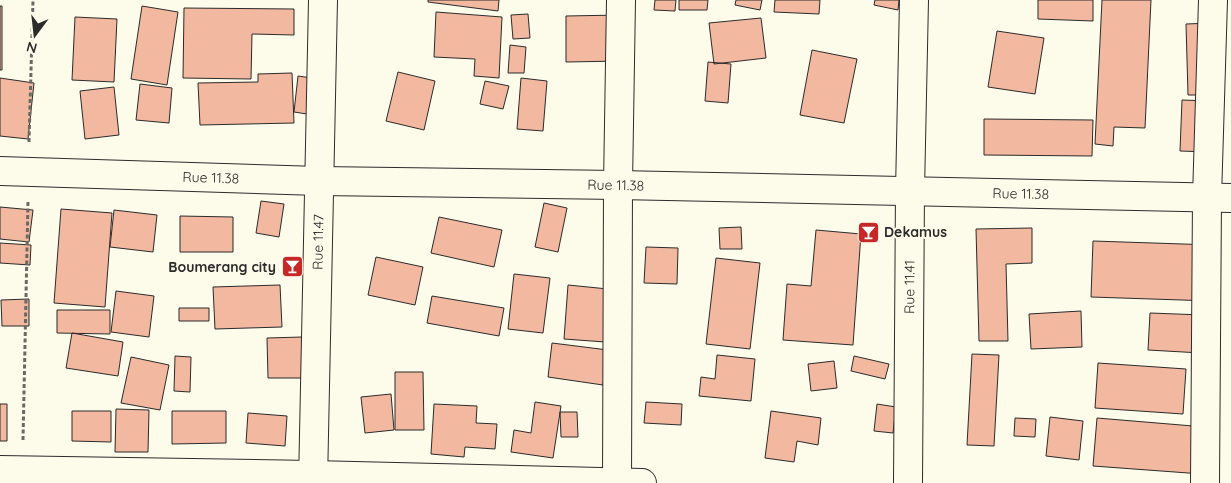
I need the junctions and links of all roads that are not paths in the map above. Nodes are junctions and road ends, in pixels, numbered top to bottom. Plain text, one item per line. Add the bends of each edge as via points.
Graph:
1 (323, 0) edge
2 (621, 0) edge
3 (914, 0) edge
4 (1214, 0) edge
5 (0, 172) edge
6 (320, 181) junction
7 (618, 185) junction
8 (910, 191) junction
9 (1219, 198) edge
10 (11, 471) edge
11 (313, 479) edge
12 (616, 483) edge
13 (642, 483) edge
14 (908, 483) edge
15 (1205, 483) edge

1 - 6 street, Rue 11.47
2 - 7 street
3 - 8 street, Rue 11.41
4 - 9 street
5 - 6 street, Rue 11.38
6 - 7 street, Rue 11.38
6 - 11 street, Rue 11.47
7 - 8 street, Rue 11.38
7 - 12 street
8 - 9 street, Rue 11.38
8 - 14 street, Rue 11.41
9 - 15 street
10 - 11 street
11 - 12 street
12 - 13 street

